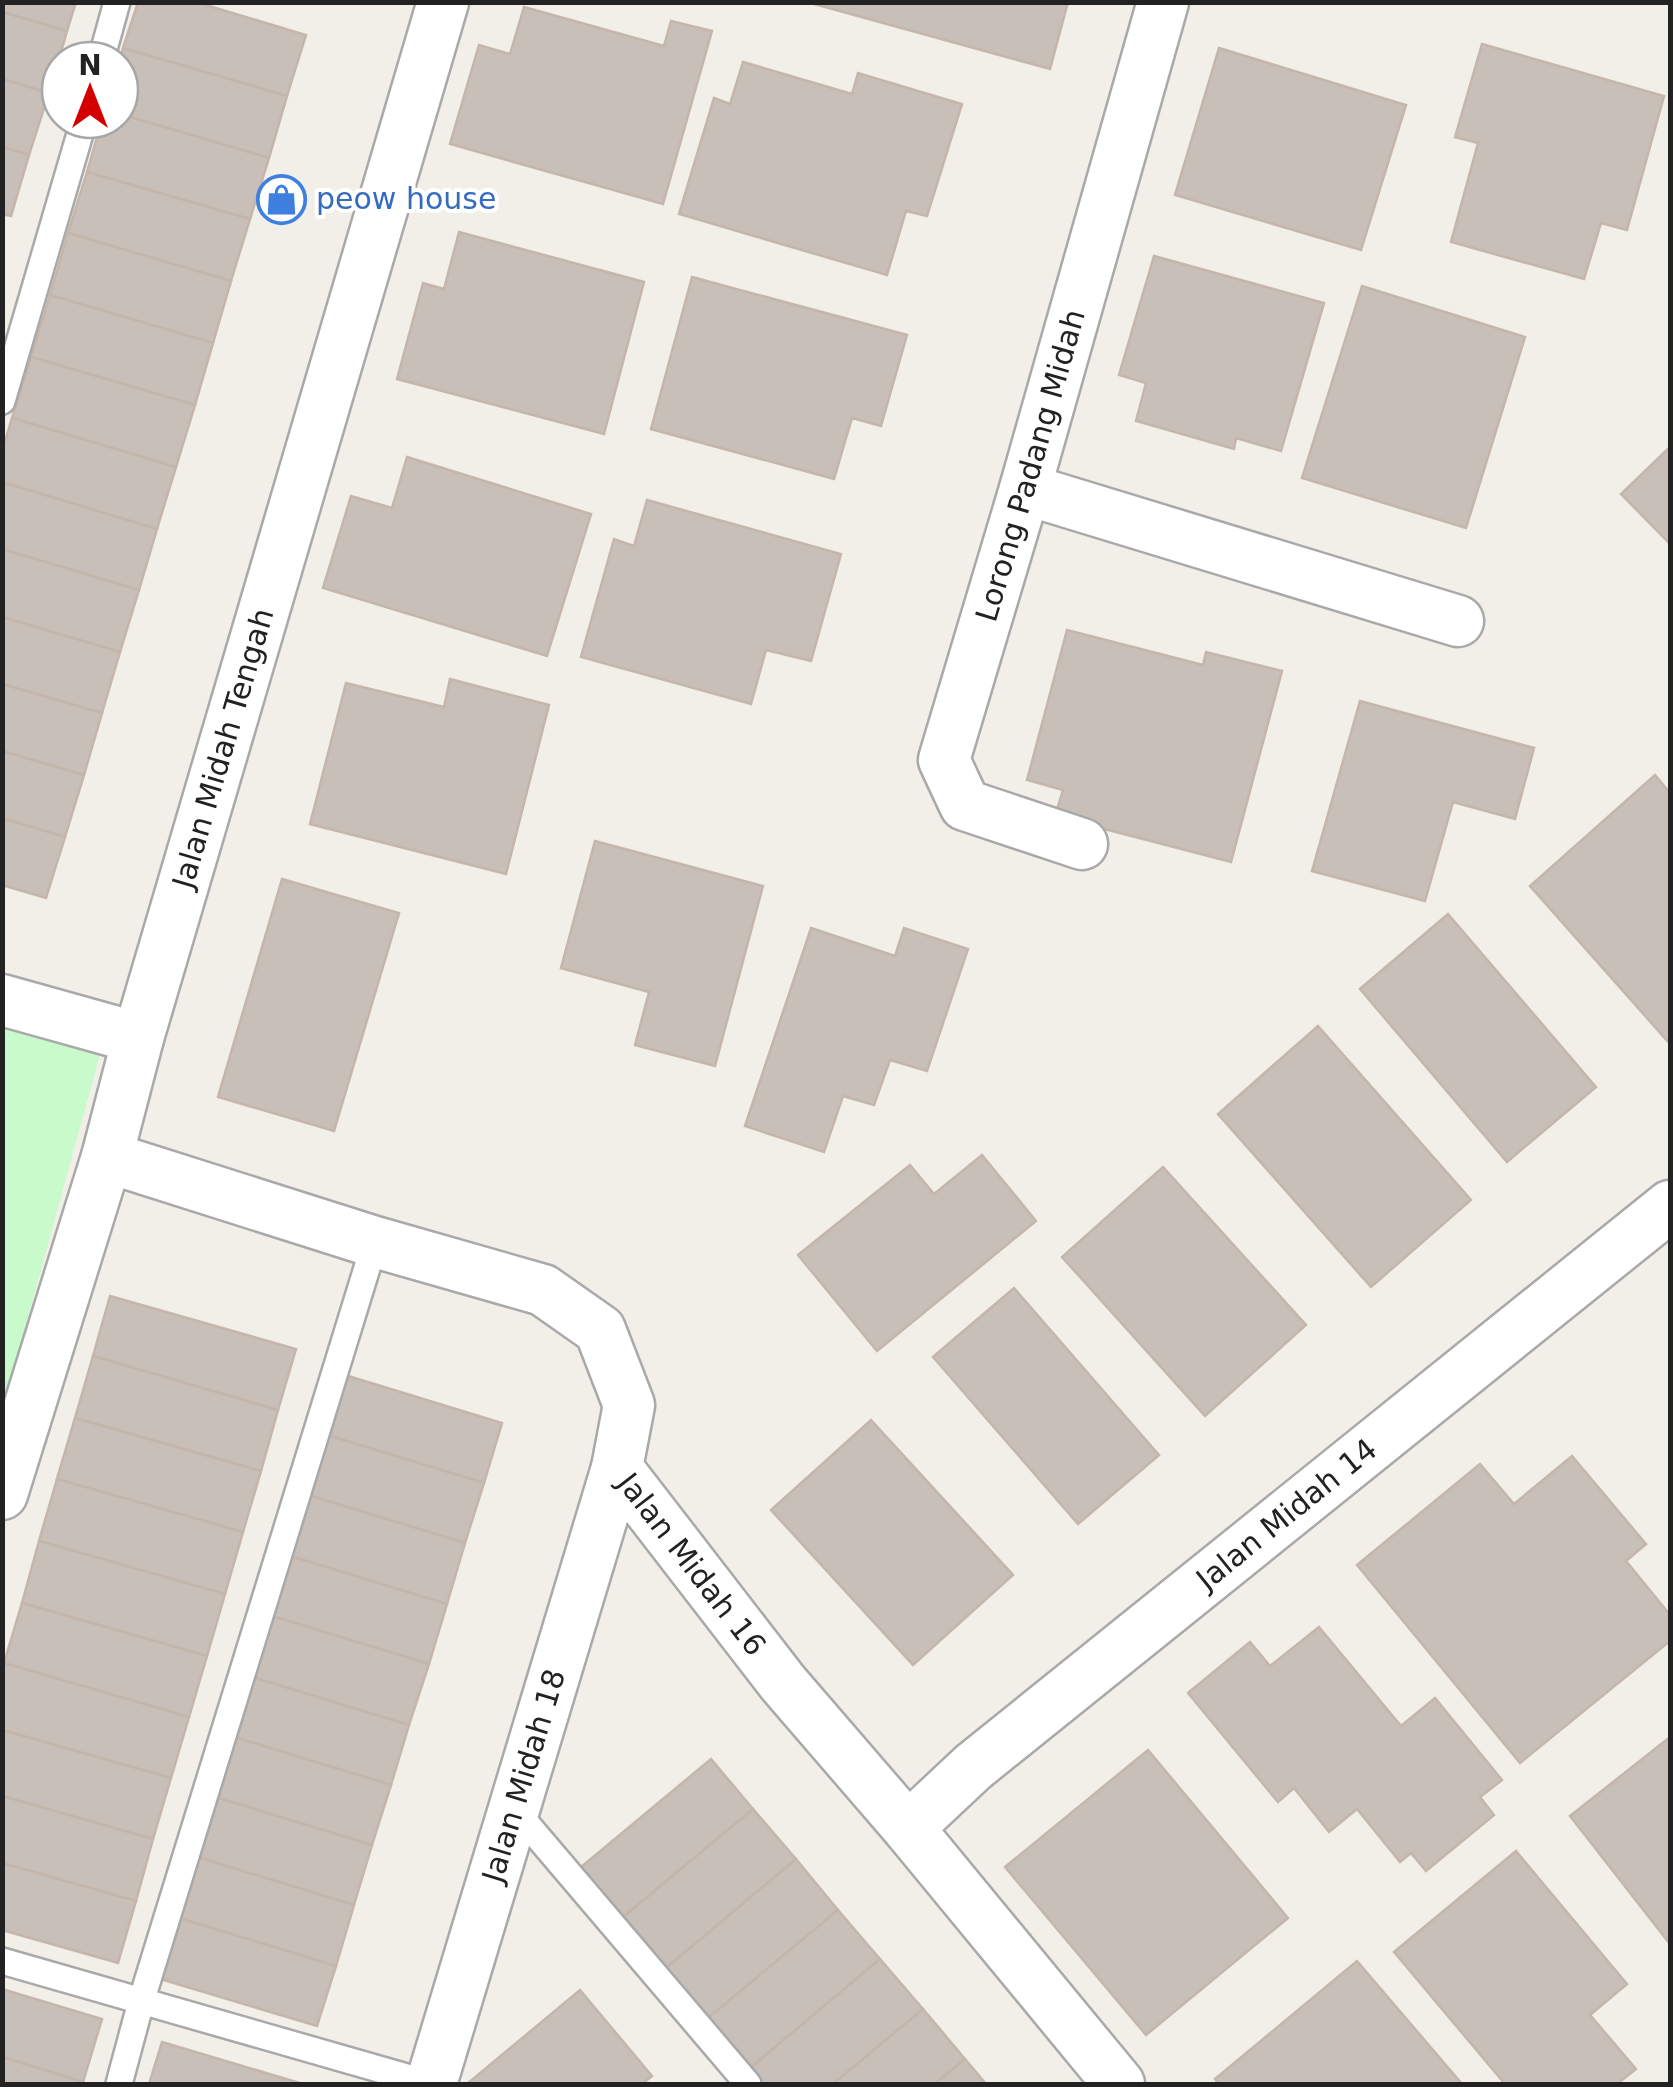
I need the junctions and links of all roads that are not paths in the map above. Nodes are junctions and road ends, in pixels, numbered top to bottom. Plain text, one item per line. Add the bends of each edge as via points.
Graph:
1 (118, 2) edge
2 (443, 2) edge
3 (1162, 2) edge
4 (107, 40) edge
5 (78, 140) edge
6 (2, 401) edge
7 (1024, 489) junction
8 (1458, 621) dead end
9 (1082, 844) dead end
10 (2, 1000) edge
11 (138, 1038) junction
12 (107, 1158) junction
13 (1670, 1206) edge
14 (375, 1242) junction
15 (616, 1468) junction
16 (2, 1494) edge
17 (515, 1810) junction
18 (908, 1828) junction
19 (2, 1961) edge
20 (142, 2002) junction
21 (119, 2084) edge
22 (431, 2084) edge
23 (748, 2084) edge
24 (1119, 2084) edge

1 - 4 lane
2 - 11 street, Jalan Midah Tengah
3 - 7 street, Lorong Padang Midah
5 - 6 lane
7 - 8 street
7 - 9 street, Lorong Padang Midah via 944,760 965,805
10 - 11 street
11 - 12 street, Jalan Midah Tengah
12 - 14 street, Jalan Midah 16
12 - 16 street, Jalan Midah Tengah
13 - 18 street, Jalan Midah 14 via 973,1767
14 - 15 street, Jalan Midah 16 via 543,1290 600,1330 630,1405
14 - 20 lane
15 - 17 street, Jalan Midah 18
15 - 18 street, Jalan Midah 16 via 783,1683
17 - 22 street, Jalan Midah 18
17 - 23 lane
18 - 24 street, Jalan Midah 16
19 - 20 lane
20 - 21 lane
20 - 22 lane

